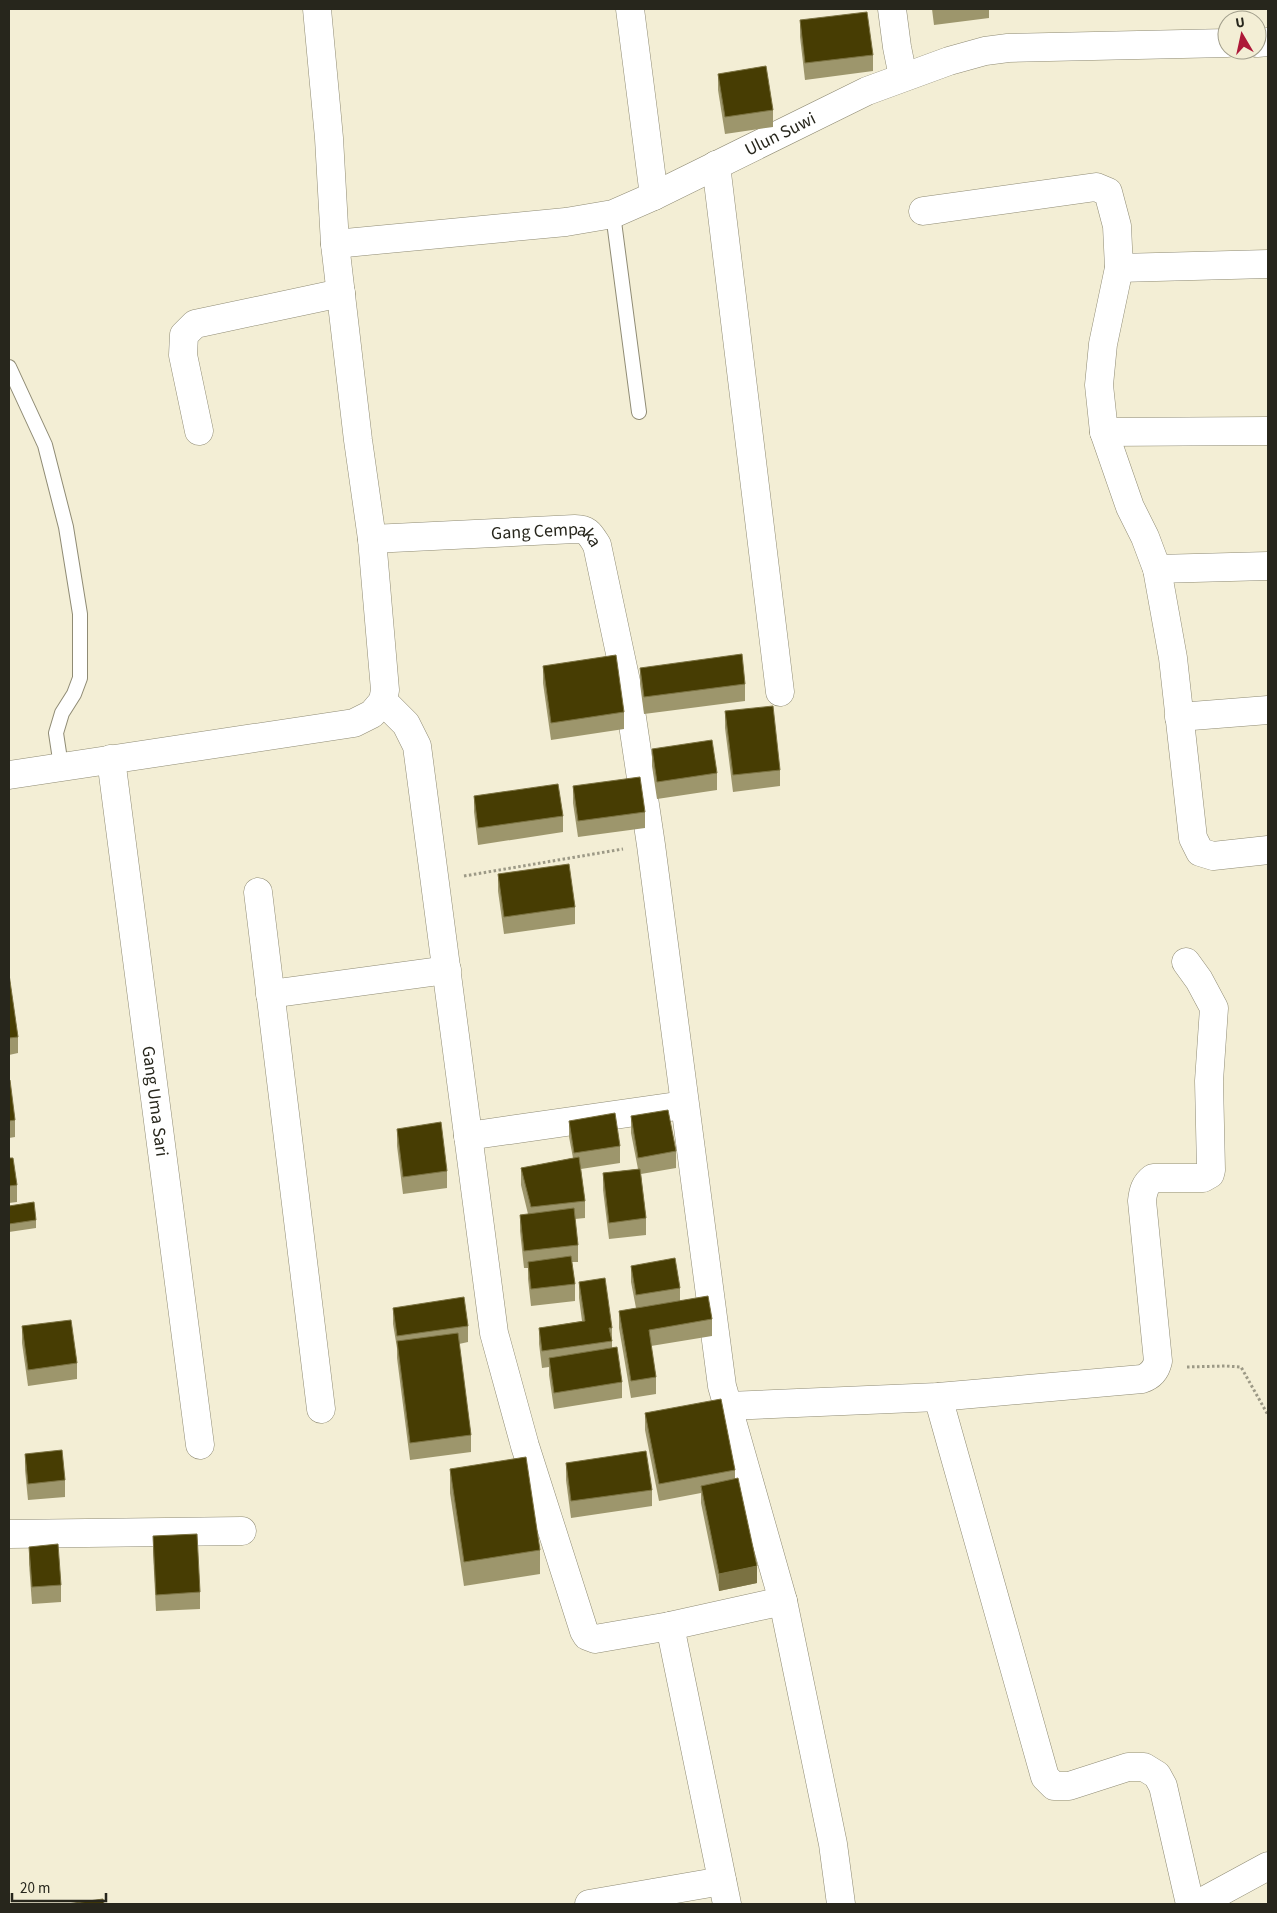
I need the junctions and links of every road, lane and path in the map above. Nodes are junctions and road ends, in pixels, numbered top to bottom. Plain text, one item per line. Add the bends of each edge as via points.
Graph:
1 (317, 9) edge
2 (630, 9) edge
3 (892, 9) edge
4 (1217, 43) edge
5 (903, 77) junction
6 (716, 165) junction
7 (654, 196) junction
8 (922, 211) dead end
9 (613, 214) junction
10 (335, 244) junction
11 (1268, 264) edge
12 (1119, 268) junction
13 (341, 294) junction
14 (9, 367) edge
15 (639, 412) dead end
16 (200, 431) dead end
17 (1268, 431) edge
18 (1104, 432) junction
19 (372, 539) junction
20 (1268, 566) edge
21 (1157, 569) junction
22 (780, 692) dead end
23 (383, 701) junction
24 (1268, 710) edge
25 (1179, 717) junction
26 (111, 758) junction
27 (61, 766) junction
28 (9, 775) edge
29 (651, 845) junction
30 (1268, 850) edge
31 (435, 880) junction
32 (258, 892) dead end
33 (1186, 962) dead end
34 (447, 970) junction
35 (270, 994) junction
36 (684, 1106) junction
37 (468, 1136) junction
38 (1156, 1368) junction
39 (938, 1397) junction
40 (728, 1406) junction
41 (321, 1409) dead end
42 (1268, 1415) edge
43 (200, 1445) dead end
44 (242, 1531) dead end
45 (9, 1534) edge
46 (783, 1601) junction
47 (670, 1626) junction
48 (1268, 1866) edge
49 (724, 1893) edge
50 (590, 1904) edge
51 (841, 1904) edge
52 (1190, 1904) edge
53 (1198, 1904) edge

1 - 10 street
2 - 7 street
3 - 5 street
4 - 5 street, Ulun Suwi via 1008,48 949,61
5 - 6 street, Ulun Suwi via 867,91
6 - 7 street, Ulun Suwi
6 - 22 street
7 - 9 street, Ulun Suwi
8 - 12 street via 1096,187 1108,192 1112,203 1117,226
9 - 10 street, Ulun Suwi via 566,222
9 - 15 lane
10 - 13 street
11 - 12 street
12 - 18 street via 1103,344 1099,385
13 - 16 street via 195,324 184,335 183,355
13 - 19 street
14 - 27 lane via 44,445 66,527 80,614 80,678 56,733
17 - 18 street
18 - 21 street via 1130,507 1146,537
19 - 23 street via 385,690
19 - 29 street, Gang Cempaka via 585,529 590,533 596,545 628,692
20 - 21 street
21 - 25 street via 1173,658
23 - 26 street via 372,714 354,723
23 - 31 street via 406,724 417,746
24 - 25 street
25 - 30 street via 1193,838 1200,852 1213,856
26 - 27 street
26 - 43 street, Gang Uma Sari
27 - 28 street
29 - 31 path
29 - 36 street
31 - 34 street
32 - 35 street
33 - 38 street via 1214,1008 1209,1081 1211,1170 1203,1178 1153,1178 1143,1192 1158,1361
34 - 35 street
34 - 37 street
35 - 41 street
36 - 37 street
36 - 40 street via 720,1374
37 - 47 street via 494,1333 584,1631 595,1639
38 - 39 street via 1142,1379
38 - 42 path via 1241,1367
39 - 40 street
39 - 52 street via 1045,1777 1054,1786 1069,1786 1128,1767 1144,1767 1156,1775 1163,1786
40 - 46 street
44 - 45 street
46 - 47 street
46 - 51 street via 833,1844
47 - 49 street
48 - 53 street
49 - 50 street

